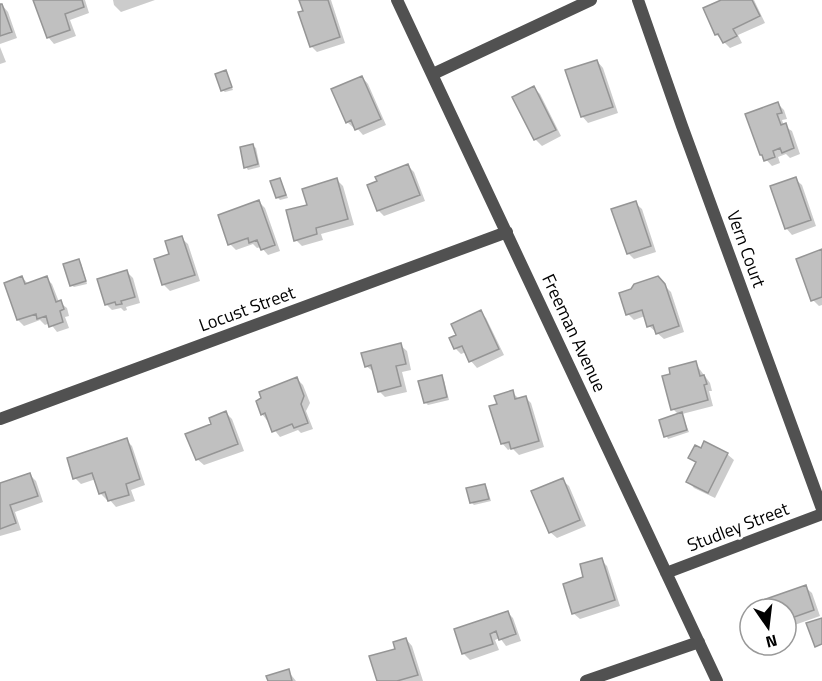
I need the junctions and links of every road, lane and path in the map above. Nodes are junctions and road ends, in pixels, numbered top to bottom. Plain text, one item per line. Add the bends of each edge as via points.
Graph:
1 (397, 0) edge
2 (591, 0) edge
3 (638, 0) edge
4 (433, 74) junction
5 (507, 232) junction
6 (0, 419) edge
7 (822, 509) edge
8 (822, 514) edge
9 (666, 573) junction
10 (699, 642) junction
11 (586, 681) edge
12 (717, 681) edge

1 - 4 street, Freeman Avenue
2 - 4 street
3 - 7 street, Vern Court
4 - 5 street, Freeman Avenue
5 - 6 street, Locust Street
5 - 9 street, Freeman Avenue
8 - 9 street, Studley Street
9 - 10 street, Freeman Avenue
10 - 11 street
10 - 12 street, Freeman Avenue

